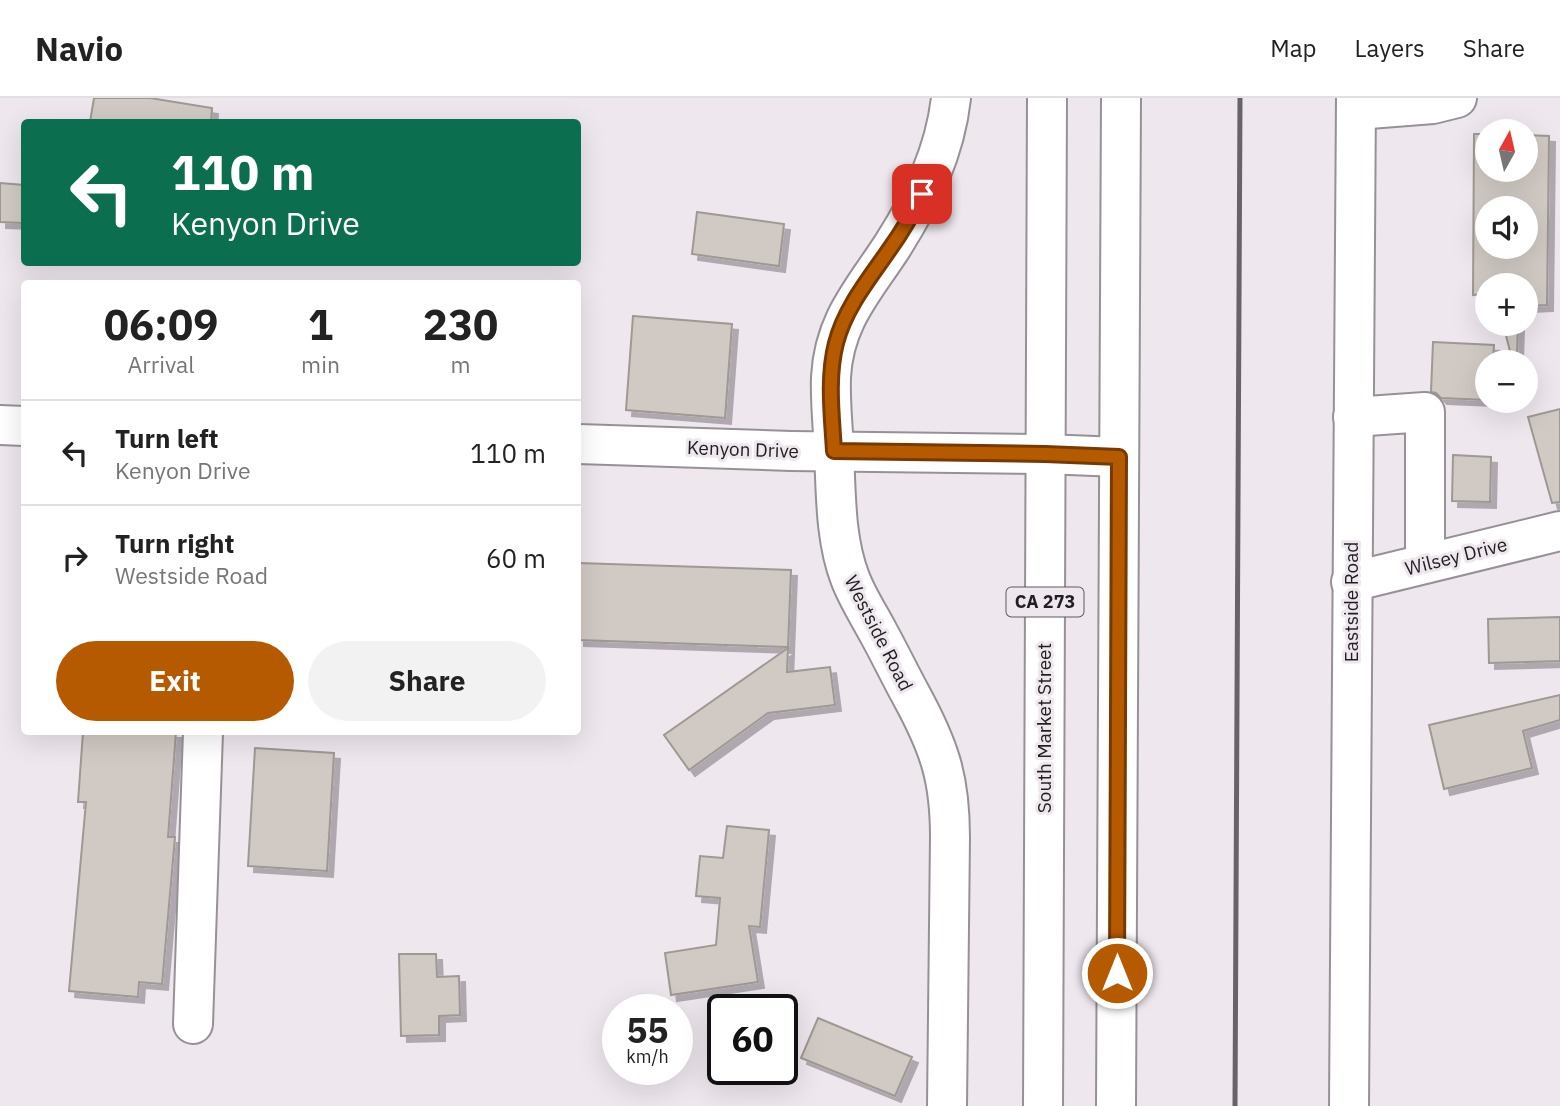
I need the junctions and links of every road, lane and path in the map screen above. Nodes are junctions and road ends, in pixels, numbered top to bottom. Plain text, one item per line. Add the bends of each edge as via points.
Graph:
1 (951, 98) edge
2 (1047, 98) edge
3 (1121, 98) edge
4 (1457, 98) edge
5 (1356, 104) edge
6 (1353, 416) junction
7 (0, 425) edge
8 (21, 426) edge
9 (581, 444) edge
10 (834, 451) junction
11 (1045, 454) junction
12 (1119, 457) junction
13 (1560, 531) edge
14 (1425, 564) junction
15 (1352, 582) junction
16 (203, 735) edge
17 (192, 1024) dead end
18 (947, 1106) edge
19 (1043, 1106) edge
20 (1116, 1106) edge
21 (1349, 1106) edge

1 - 10 street, Westside Road via 946,133 914,211 857,296 836,341 831,380
2 - 11 street, South Market Street / CA 273
3 - 12 street
4 - 5 street via 1433,104
5 - 6 street, Eastside Road
6 - 14 street via 1425,412
6 - 15 street, Eastside Road
7 - 8 street
9 - 10 street, Kenyon Drive
10 - 11 street, Kenyon Drive
10 - 18 street, Westside Road via 839,534 849,577 931,733 946,783 950,837
11 - 12 street, Kenyon Drive
11 - 19 street, South Market Street / CA 273
12 - 20 street
13 - 14 street, Wilsey Drive
14 - 15 street, Wilsey Drive
15 - 21 street, Eastside Road
16 - 17 street

